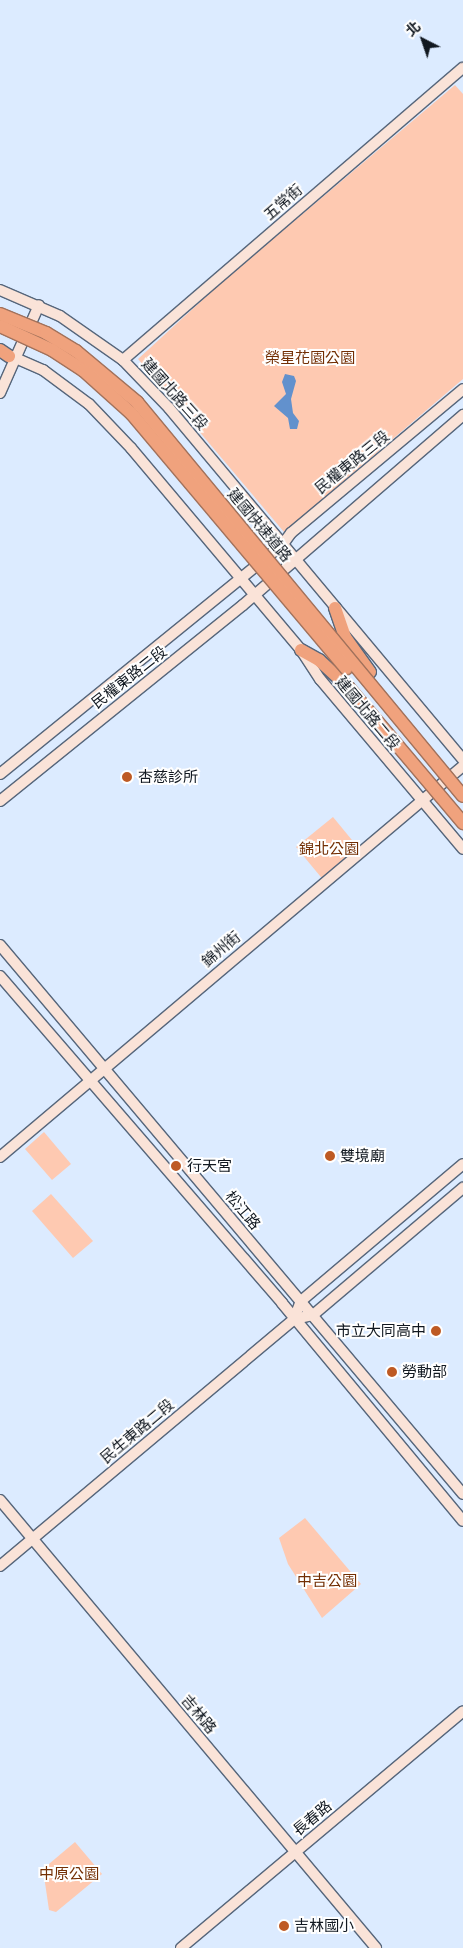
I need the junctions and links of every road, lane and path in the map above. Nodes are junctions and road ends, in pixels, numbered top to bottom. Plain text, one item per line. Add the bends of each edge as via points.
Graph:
1 (463, 68) edge
2 (0, 290) edge
3 (39, 305) junction
4 (0, 314) edge
5 (0, 326) edge
6 (6, 354) edge
7 (124, 360) junction
8 (463, 388) edge
9 (0, 393) edge
10 (463, 415) edge
11 (283, 544) junction
12 (294, 559) junction
13 (263, 560) joint
14 (241, 578) junction
15 (254, 594) junction
16 (335, 608) junction
17 (301, 650) junction
18 (463, 759) edge
19 (463, 766) edge
20 (0, 774) edge
21 (463, 785) edge
22 (463, 796) edge
23 (422, 800) junction
24 (0, 801) edge
25 (463, 807) edge
26 (463, 823) edge
27 (463, 849) edge
28 (0, 944) edge
29 (0, 976) edge
30 (103, 1067) junction
31 (90, 1080) junction
32 (0, 1157) edge
33 (463, 1164) edge
34 (463, 1188) edge
35 (301, 1301) junction
36 (312, 1315) junction
37 (294, 1319) junction
38 (463, 1494) edge
39 (0, 1500) edge
40 (463, 1521) edge
41 (33, 1538) junction
42 (0, 1566) edge
43 (463, 1711) edge
44 (295, 1852) junction
45 (181, 1948) edge
46 (376, 1948) edge

1 - 7 street, 五常街
2 - 3 street, 建國北路三段
3 - 6 street
3 - 7 street, 建國北路三段
4 - 22 highway, 建國快速道路, bridge via 46,333 76,351 137,402
5 - 25 highway, 建國快速道路, bridge via 76,365 131,413
6 - 9 street
6 - 14 street via 43,370 89,404 131,448
7 - 11 street, 建國北路三段 via 169,408
8 - 11 street, 民權東路三段 via 299,526
10 - 12 street
11 - 12 street, 建國北路三段
11 - 13 street, 民權東路三段
12 - 15 street, 民權東路二段
12 - 16 street
13 - 14 street, 民權東路二段
14 - 15 street
14 - 20 street, 民權東路二段
15 - 17 street, 建國北路二段
15 - 24 street, 民權東路二段
16 - 18 street
16 - 21 highway via 345,637 370,672
17 - 23 street, 建國北路二段 via 320,679
17 - 26 highway, bridge via 331,670 349,688
19 - 23 street, 錦州街
23 - 27 street, 建國北路二段
23 - 30 street, 錦州街
28 - 30 street, 松江路
29 - 31 street
30 - 31 street, 錦州街
30 - 35 street, 松江路
31 - 32 street, 錦州街
31 - 37 street
33 - 35 street, 民生東路二段
34 - 36 street, 民生東路二段
35 - 36 street, 松江路
35 - 37 street, 民生東路二段
36 - 37 street, 民生東路二段
36 - 38 street, 松江路
37 - 40 street
37 - 41 street, 民生東路二段
39 - 41 street, 吉林路
41 - 42 street, 民生東路二段
41 - 44 street, 吉林路
43 - 44 street, 長春路
44 - 45 street, 長春路
44 - 46 street, 吉林路

